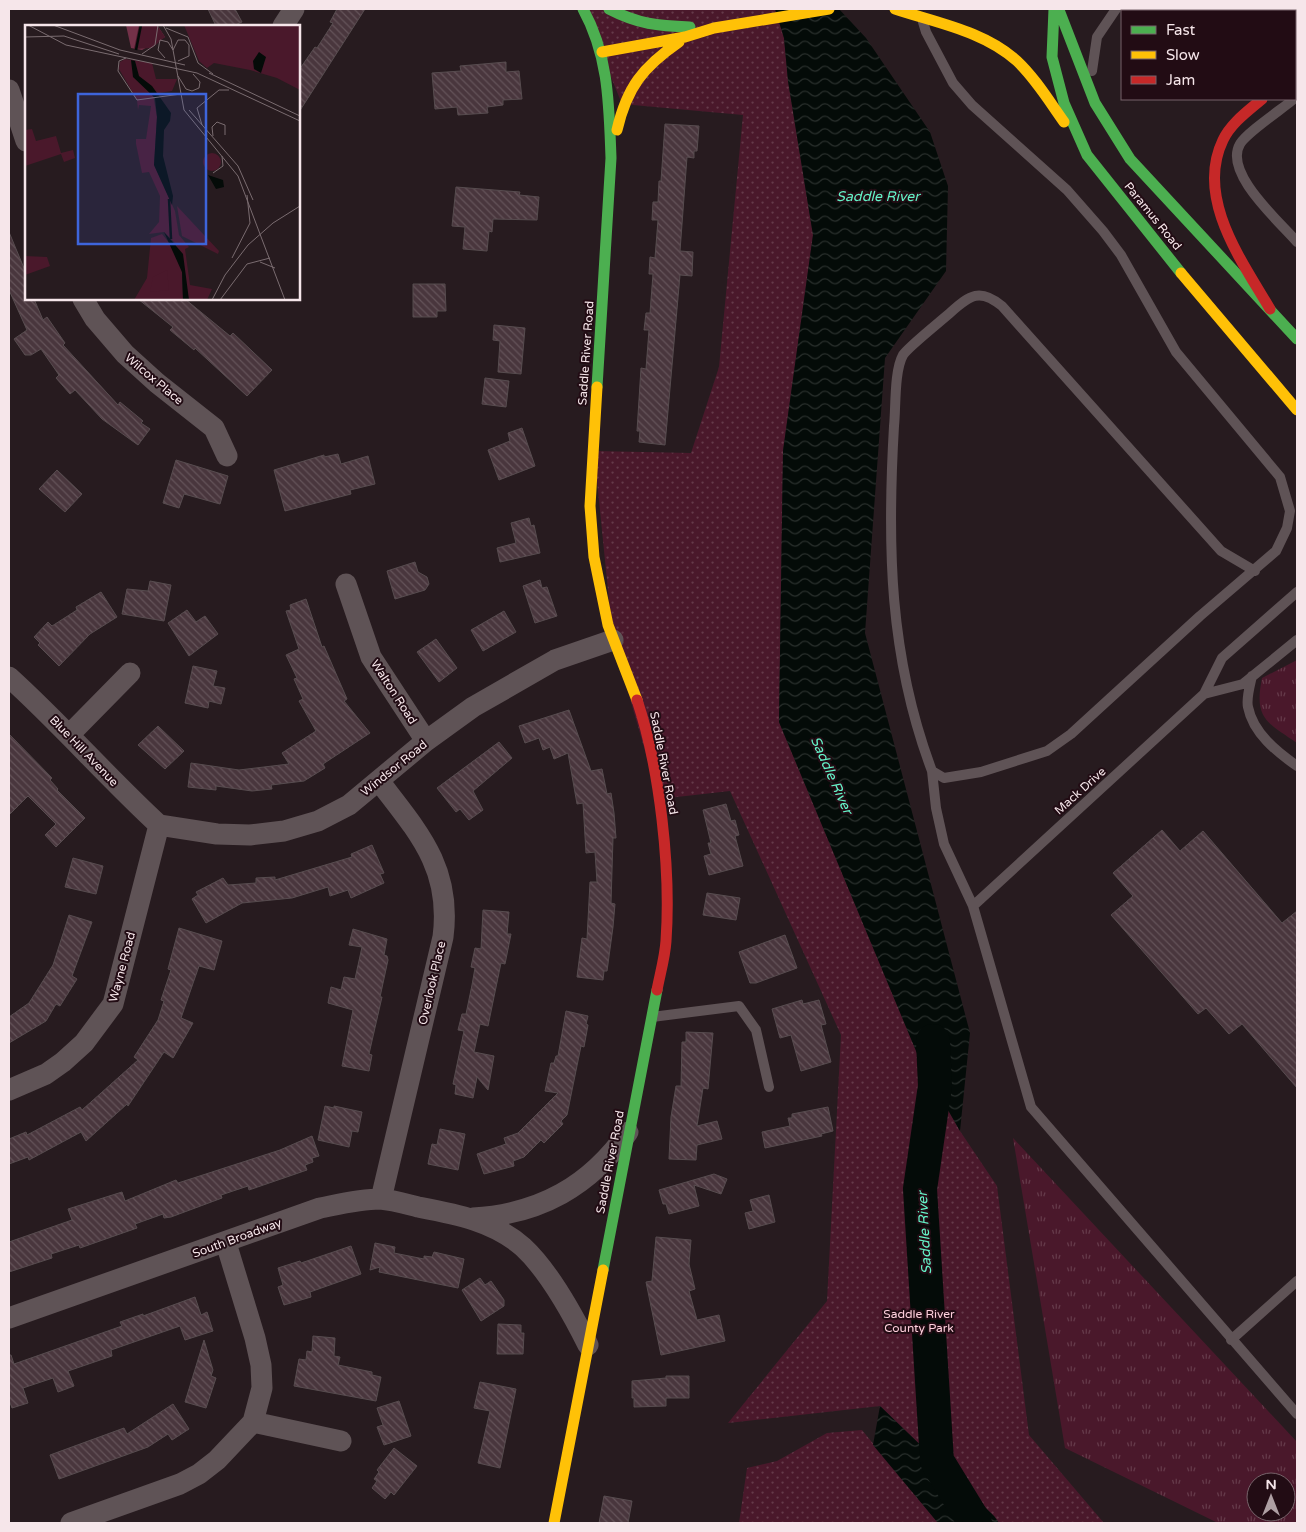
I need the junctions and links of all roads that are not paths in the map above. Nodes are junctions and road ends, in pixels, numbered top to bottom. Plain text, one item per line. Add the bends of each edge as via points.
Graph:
1 (294, 9) edge
2 (584, 9) edge
3 (609, 9) edge
4 (829, 9) edge
5 (894, 9) edge
6 (1054, 9) edge
7 (1058, 9) edge
8 (1116, 9) edge
9 (922, 19) junction
10 (284, 25) edge
11 (714, 28) junction
12 (684, 38) junction
13 (602, 52) junction
14 (9, 90) edge
15 (1091, 92) junction
16 (1261, 100) edge
17 (1293, 100) edge
18 (25, 138) edge
19 (1087, 155) junction
20 (611, 158) junction
21 (1297, 240) edge
22 (84, 300) edge
23 (1270, 309) junction
24 (1297, 339) edge
25 (1297, 410) edge
26 (227, 456) dead end
27 (1255, 571) junction
28 (346, 584) dead end
29 (1297, 592) edge
30 (613, 640) junction
31 (1297, 640) edge
32 (130, 673) dead end
33 (1252, 676) junction
34 (9, 677) edge
35 (1204, 694) junction
36 (70, 734) junction
37 (426, 741) junction
38 (1297, 766) edge
39 (932, 770) junction
40 (379, 781) junction
41 (159, 825) junction
42 (972, 906) junction
43 (651, 1017) junction
44 (769, 1087) dead end
45 (9, 1090) edge
46 (630, 1128) junction
47 (381, 1200) junction
48 (471, 1218) junction
49 (226, 1242) junction
50 (1297, 1281) edge
51 (9, 1318) edge
52 (1231, 1340) junction
53 (588, 1345) junction
54 (1297, 1414) edge
55 (253, 1422) junction
56 (341, 1441) dead end
57 (71, 1523) edge
58 (554, 1523) edge

1 - 10 street
2 - 13 main road, Saddle River Road
3 - 11 main road via 630,20 662,26
4 - 11 main road
5 - 9 main road
6 - 19 main road, Paramus Road via 1052,57 1064,103
7 - 15 main road, Paramus Road
8 - 15 lane via 1097,37
9 - 19 main road via 975,35 1011,55 1044,94
9 - 27 lane via 953,83 972,105 1067,190 1103,231 1121,255 1176,352 1280,477 1290,511 1287,528 1276,551
11 - 12 main road
12 - 13 main road
12 - 20 main road via 653,60 622,104
13 - 20 main road, Saddle River Road
14 - 18 street
15 - 23 main road, Paramus Road via 1130,158
16 - 23 main road via 1222,140 1214,170 1216,201 1228,233
17 - 21 lane via 1240,143 1236,154 1247,186
19 - 25 main road, Paramus Road via 1205,304
20 - 30 main road, Saddle River Road via 590,506 597,573
22 - 26 street, Wilcox Place via 95,319 125,354 214,428
23 - 24 main road, Paramus Road
27 - 39 lane via 1200,616 1071,734 1046,751 959,777 944,778
27 - 39 lane via 1221,551 1002,306 991,296 978,294 964,301 903,354 897,390 890,496 891,578 908,694
28 - 37 street, Walton Road via 371,657
29 - 35 lane, Mack Drive via 1222,658
30 - 37 street, Windsor Road via 555,660 474,707
30 - 43 main road, Saddle River Road via 639,707 663,827 667,876 666,942
31 - 33 lane, Mack Drive
32 - 36 street
33 - 35 lane, Mack Drive via 1243,684
33 - 38 lane via 1247,706 1255,726 1272,746
34 - 36 street, Blue Hill Avenue
35 - 42 lane, Mack Drive
36 - 41 street, Blue Hill Avenue
37 - 40 street, Windsor Road
39 - 42 lane via 944,844
40 - 41 street, Windsor Road via 326,817 284,831 217,834
40 - 47 street, Overlook Place via 431,852 445,899 442,937
41 - 45 street, Wayne Road via 113,1004 84,1043 64,1062 39,1078
42 - 52 lane via 1031,1107
43 - 44 lane via 739,1006 756,1030
43 - 46 main road, Saddle River Road
46 - 48 street, South Broadway via 614,1153 596,1170 550,1200 526,1210
46 - 53 main road, Saddle River Road
47 - 48 street, South Broadway
47 - 49 street, South Broadway via 320,1208
48 - 53 street, South Broadway via 522,1246 542,1268 576,1320
49 - 51 street, South Broadway
49 - 55 street via 260,1365 262,1388
50 - 52 lane
52 - 54 lane
53 - 58 main road, Saddle River Road
55 - 56 street
55 - 57 street via 199,1474 180,1484

